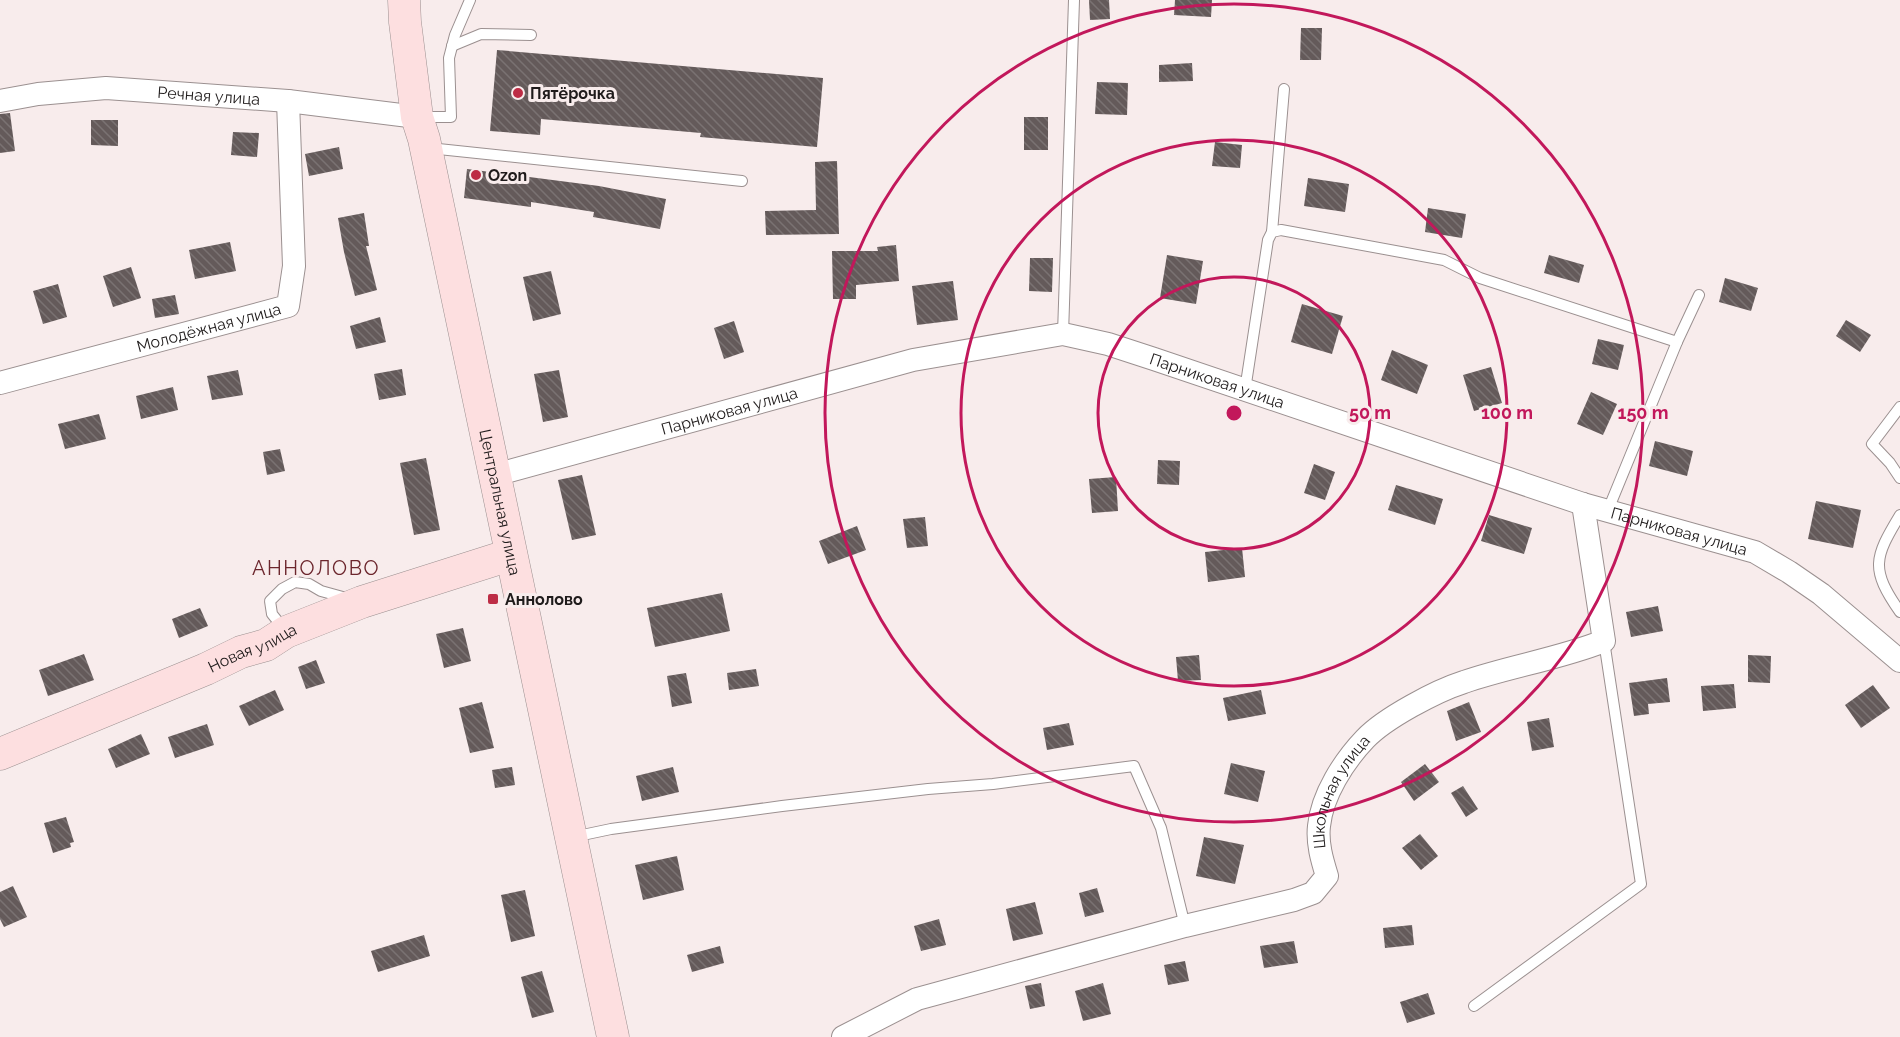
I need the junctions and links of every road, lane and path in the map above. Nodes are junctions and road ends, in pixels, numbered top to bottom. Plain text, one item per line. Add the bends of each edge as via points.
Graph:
1 (404, 0) edge
2 (470, 0) edge
3 (1074, 0) edge
4 (531, 35) dead end
5 (452, 46) junction
6 (1284, 89) dead end
7 (0, 101) edge
8 (288, 101) junction
9 (417, 117) junction
10 (426, 147) junction
11 (742, 182) dead end
12 (1272, 232) junction
13 (1699, 295) dead end
14 (1063, 334) junction
15 (1677, 342) junction
16 (0, 383) edge
17 (1245, 390) junction
18 (1900, 407) edge
19 (495, 475) junction
20 (1900, 478) edge
21 (1583, 504) junction
22 (1608, 510) junction
23 (1900, 515) edge
24 (510, 555) junction
25 (362, 602) junction
26 (1900, 612) edge
27 (286, 632) junction
28 (1604, 641) junction
29 (1900, 661) edge
30 (0, 754) edge
31 (571, 838) junction
32 (1185, 926) junction
33 (1474, 1005) dead end
34 (612, 1037) edge
35 (843, 1037) edge

1 - 9 main road, Центральная улица
2 - 5 lane
3 - 14 lane
4 - 5 lane via 481,34
5 - 9 lane via 451,117
6 - 12 lane
7 - 8 street, Речная улица via 106,88
8 - 9 street, Речная улица
8 - 16 street, Молодёжная улица via 294,266 288,306
9 - 10 main road, Центральная улица
10 - 11 lane
10 - 19 main road, Центральная улица
12 - 15 lane via 1281,230 1444,260 1480,278
12 - 17 lane
13 - 15 lane
14 - 17 street, Парниковая улица via 1108,344
14 - 19 street, Парниковая улица via 913,360
15 - 22 lane
17 - 21 street, Парниковая улица
18 - 20 lane via 1872,444
19 - 24 main road, Центральная улица
21 - 22 street, Парниковая улица
21 - 28 street
22 - 29 street, Парниковая улица via 1755,552 1821,594
23 - 26 lane via 1883,544 1878,573
24 - 25 main road, Новая улица
24 - 31 main road, Центральная улица
25 - 27 main road, Новая улица
25 - 27 lane via 295,582 270,601 272,614
27 - 30 main road, Новая улица via 266,645
28 - 32 street, Школьная улица via 1463,682 1391,719 1367,737 1348,760 1324,805 1319,826 1327,876 1313,893
28 - 33 lane via 1641,884
31 - 32 lane via 782,806 1134,766 1161,828
31 - 34 main road, Центральная улица
32 - 35 street, Школьная улица via 917,999

